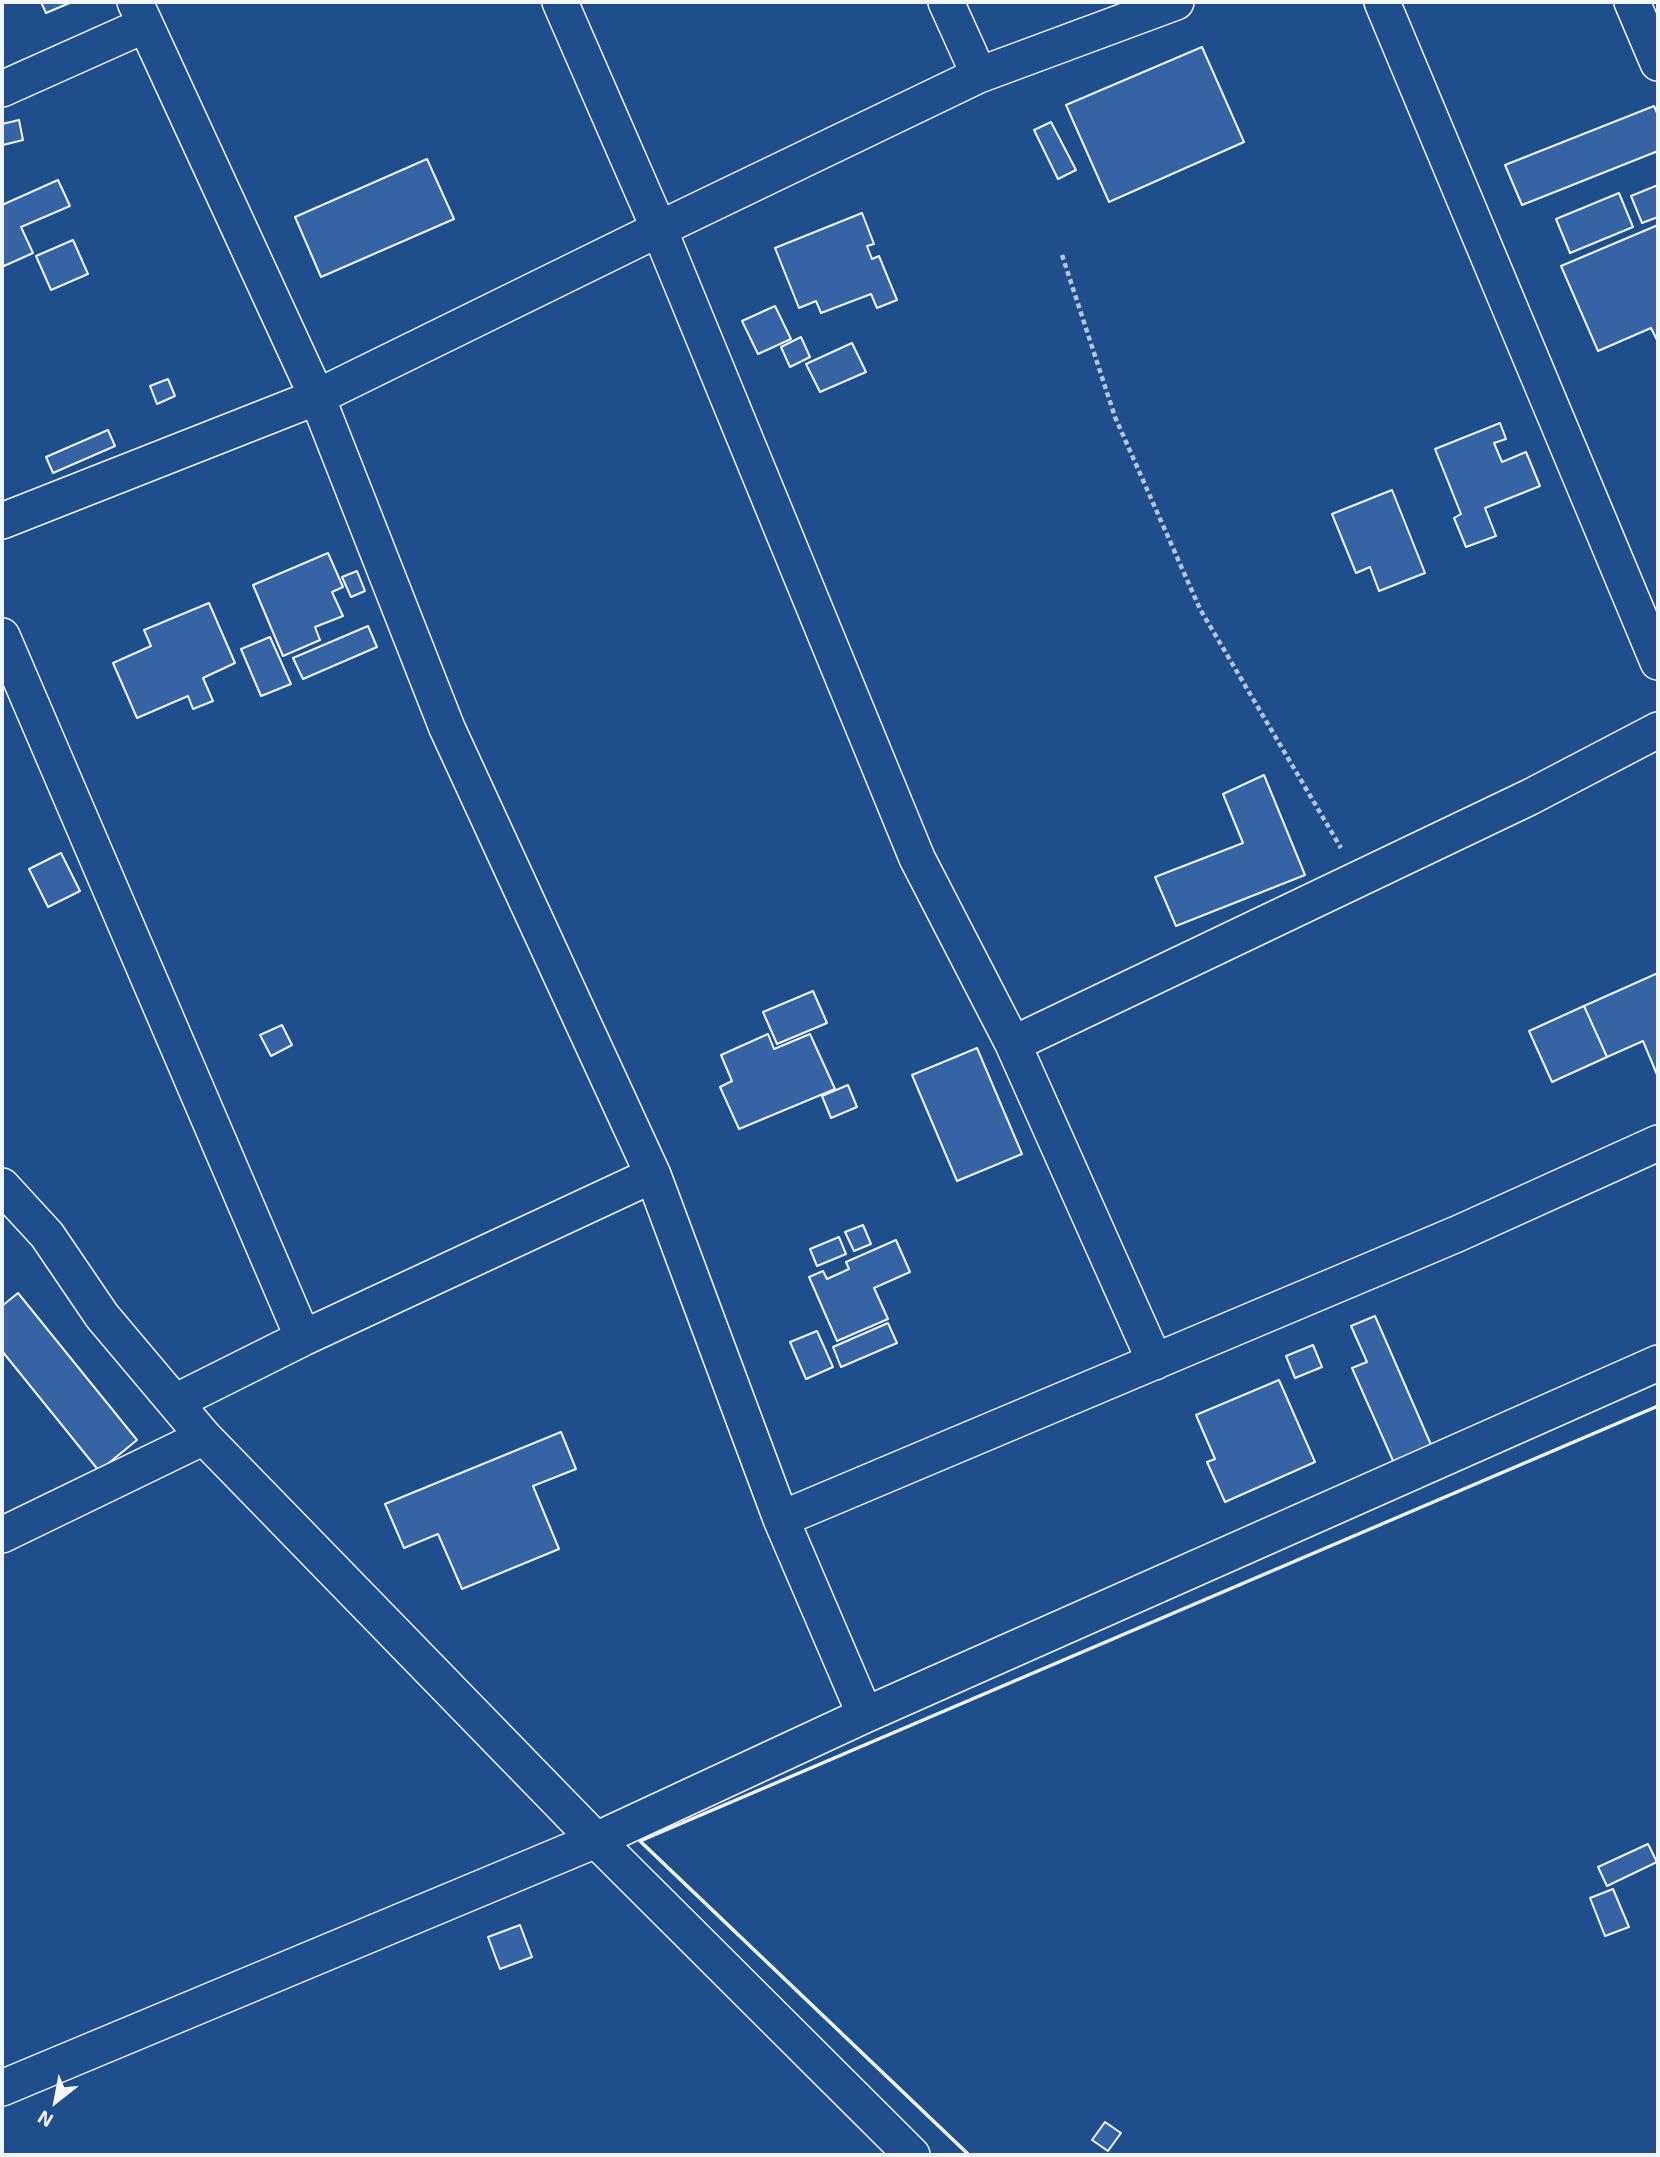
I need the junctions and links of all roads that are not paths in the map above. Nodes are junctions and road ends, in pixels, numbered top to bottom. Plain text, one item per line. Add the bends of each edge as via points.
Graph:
1 (560, 2) edge
2 (946, 2) edge
3 (1175, 2) edge
4 (1382, 2) edge
5 (1632, 2) edge
6 (140, 13) edge
7 (1658, 63) edge
8 (979, 75) junction
9 (2, 89) edge
10 (659, 229) junction
11 (317, 397) junction
12 (2, 521) edge
13 (2, 636) edge
14 (1658, 662) edge
15 (1658, 730) edge
16 (1013, 1044) junction
17 (1658, 1143) edge
18 (653, 1175) junction
19 (2, 1186) edge
20 (303, 1338) junction
21 (1155, 1362) junction
22 (1658, 1363) edge
23 (175, 1402) junction
24 (204, 1437) junction
25 (781, 1519) junction
26 (2, 1535) edge
27 (865, 1715) junction
28 (596, 1840) junction
29 (2, 2088) edge
30 (906, 2154) edge

1 - 10 street
2 - 8 street
3 - 8 street
4 - 14 street
5 - 7 street
6 - 9 street
6 - 11 street
8 - 10 street
10 - 11 street
10 - 16 street via 917,859
11 - 12 street
11 - 18 street via 447,728
13 - 20 street
15 - 16 street via 1530,797
16 - 21 street
17 - 21 street
18 - 20 street
18 - 25 street
19 - 23 street via 47,1235 102,1316
20 - 23 street
21 - 25 street
22 - 27 street
23 - 24 street
24 - 26 street
24 - 28 street
25 - 27 street
27 - 28 street
28 - 29 street
28 - 30 street

